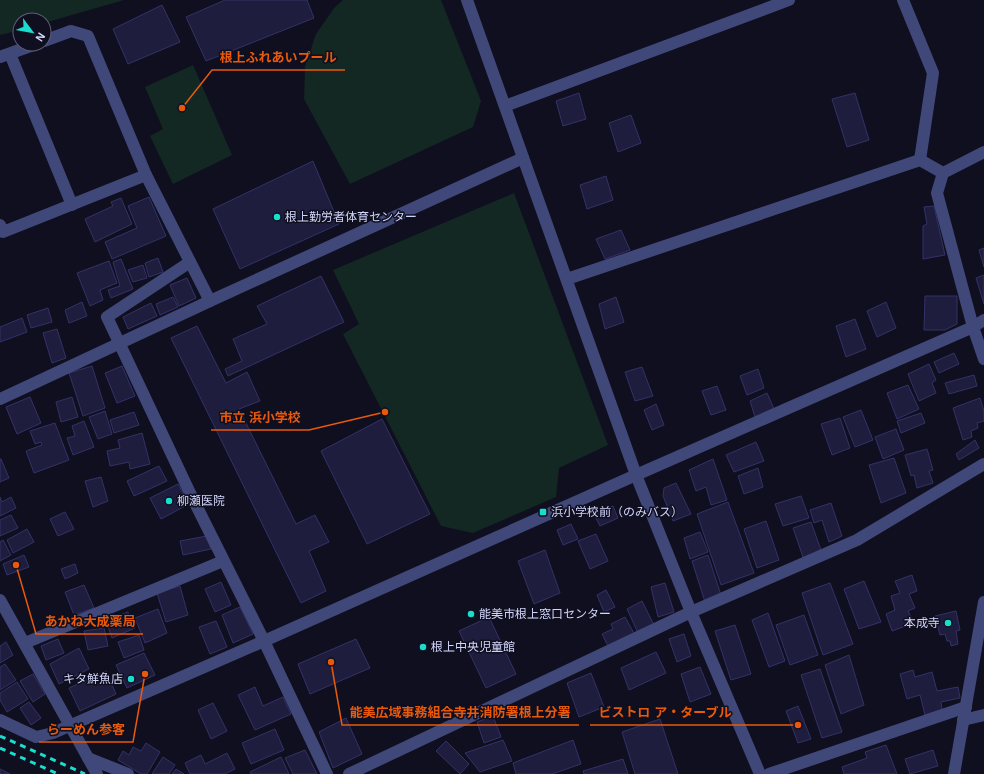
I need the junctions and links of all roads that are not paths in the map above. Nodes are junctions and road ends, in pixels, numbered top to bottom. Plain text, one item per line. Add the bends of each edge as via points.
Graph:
1 (467, 0) edge
2 (789, 0) edge
3 (903, 0) edge
4 (52, 38) edge
5 (15, 52) edge
6 (5, 56) edge
7 (505, 106) junction
8 (984, 152) edge
9 (523, 158) junction
10 (920, 160) junction
11 (943, 173) junction
12 (146, 175) junction
13 (72, 205) junction
14 (0, 225) edge
15 (190, 262) junction
16 (567, 279) junction
17 (210, 301) junction
18 (984, 320) edge
19 (973, 327) junction
20 (120, 343) junction
21 (984, 359) edge
22 (0, 399) edge
23 (984, 464) edge
24 (636, 475) junction
25 (222, 561) junction
26 (0, 600) edge
27 (984, 602) edge
28 (691, 612) junction
29 (264, 641) junction
30 (25, 643) junction
31 (966, 707) junction
32 (984, 715) edge
33 (0, 720) edge
34 (964, 720) junction
35 (71, 725) junction
36 (88, 758) junction
37 (97, 774) edge
38 (128, 774) edge
39 (327, 774) edge
40 (348, 774) edge
41 (760, 774) edge
42 (769, 774) edge
43 (954, 774) edge

1 - 7 street
2 - 7 street
3 - 10 street via 933,73
4 - 12 street via 71,31 88,36
5 - 6 street
6 - 13 street
7 - 9 street
8 - 11 street
9 - 16 street
9 - 17 street
10 - 11 street
10 - 16 street
11 - 19 street via 937,193
12 - 13 street
12 - 15 street
13 - 14 street via 3,232
15 - 17 street
15 - 20 street via 107,317
16 - 24 street
17 - 20 street
18 - 19 street
19 - 21 street
19 - 24 street
20 - 22 street
20 - 25 street
23 - 28 street via 857,540
24 - 28 street
24 - 29 street
25 - 29 street
25 - 30 street
26 - 30 street
27 - 31 street
28 - 40 street
28 - 41 street
29 - 35 street
29 - 39 street
30 - 35 street
31 - 34 street
31 - 42 street
32 - 34 street
33 - 35 street via 36,737
34 - 43 street
35 - 36 street
36 - 37 street
36 - 38 street

